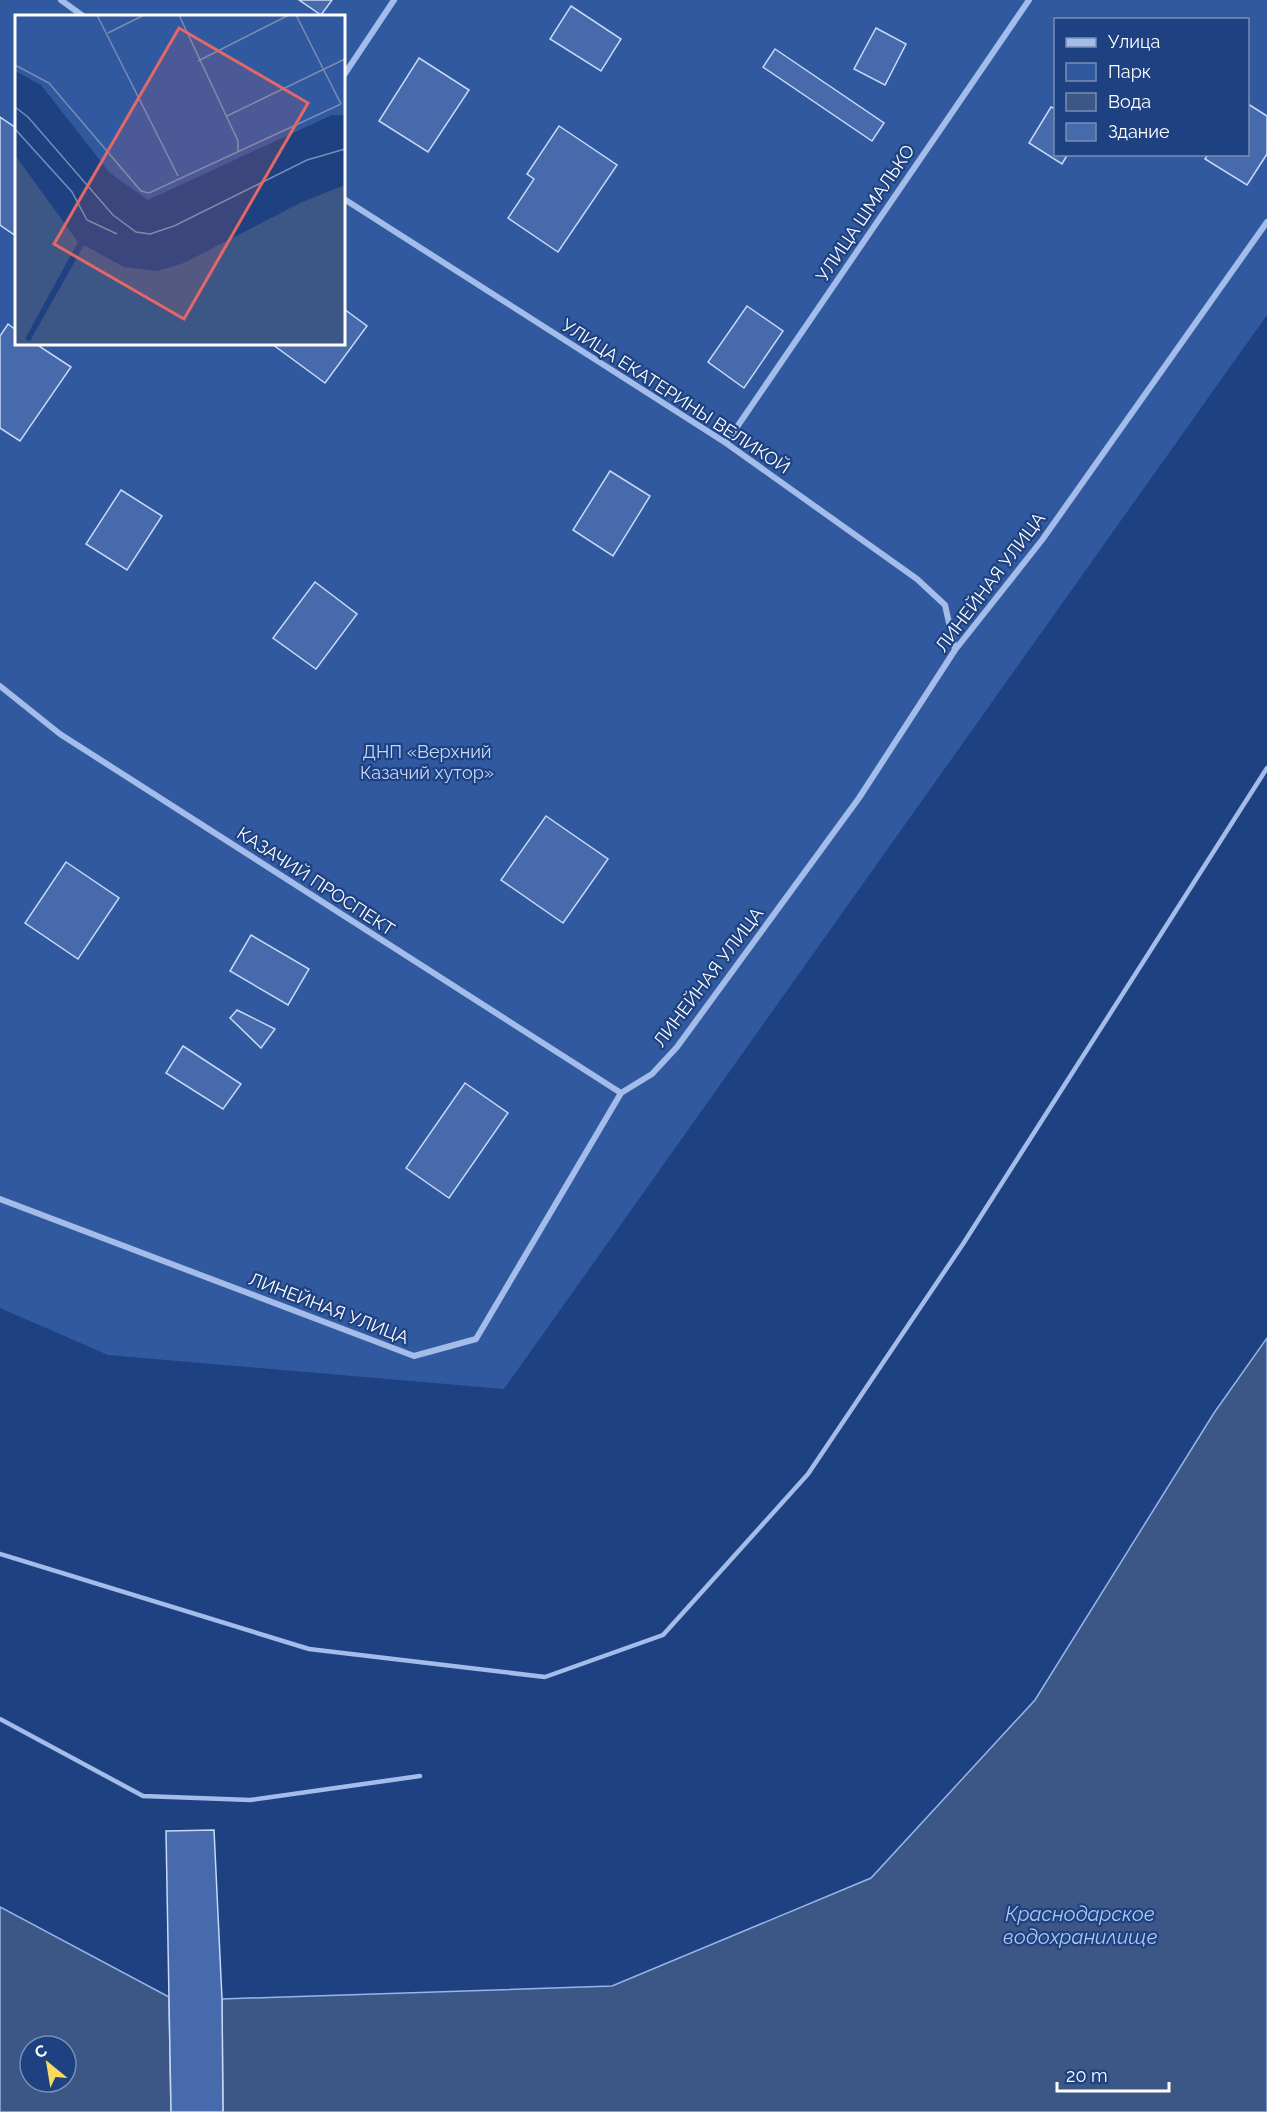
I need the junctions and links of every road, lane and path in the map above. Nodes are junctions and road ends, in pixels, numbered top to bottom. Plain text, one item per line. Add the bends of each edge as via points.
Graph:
1 (61, 0) edge
2 (394, 0) edge
3 (1029, 0) edge
4 (82, 15) edge
5 (345, 74) edge
6 (345, 200) edge
7 (1267, 222) edge
8 (726, 443) junction
9 (955, 650) junction
10 (0, 686) edge
11 (1267, 768) edge
12 (621, 1093) junction
13 (0, 1199) edge
14 (0, 1554) edge
15 (0, 1719) edge
16 (420, 1776) dead end

1 - 4 street
2 - 5 street
3 - 8 street, УЛИЦА ШМАЛЬКО
6 - 8 street, УЛИЦА ЕКАТЕРИНЫ ВЕЛИКОЙ
7 - 9 street, ЛИНЕЙНАЯ УЛИЦА via 1042,540
8 - 9 street, УЛИЦА ЕКАТЕРИНЫ ВЕЛИКОЙ via 916,579 945,605
9 - 12 street, ЛИНЕЙНАЯ УЛИЦА via 858,798 677,1047 652,1074
10 - 12 street, КАЗАЧИЙ ПРОСПЕКТ via 60,734
11 - 14 lane via 963,1244 808,1474 663,1635 545,1677 439,1665 309,1649
12 - 13 street, ЛИНЕЙНАЯ УЛИЦА via 476,1339 414,1356
15 - 16 lane via 143,1796 250,1800

